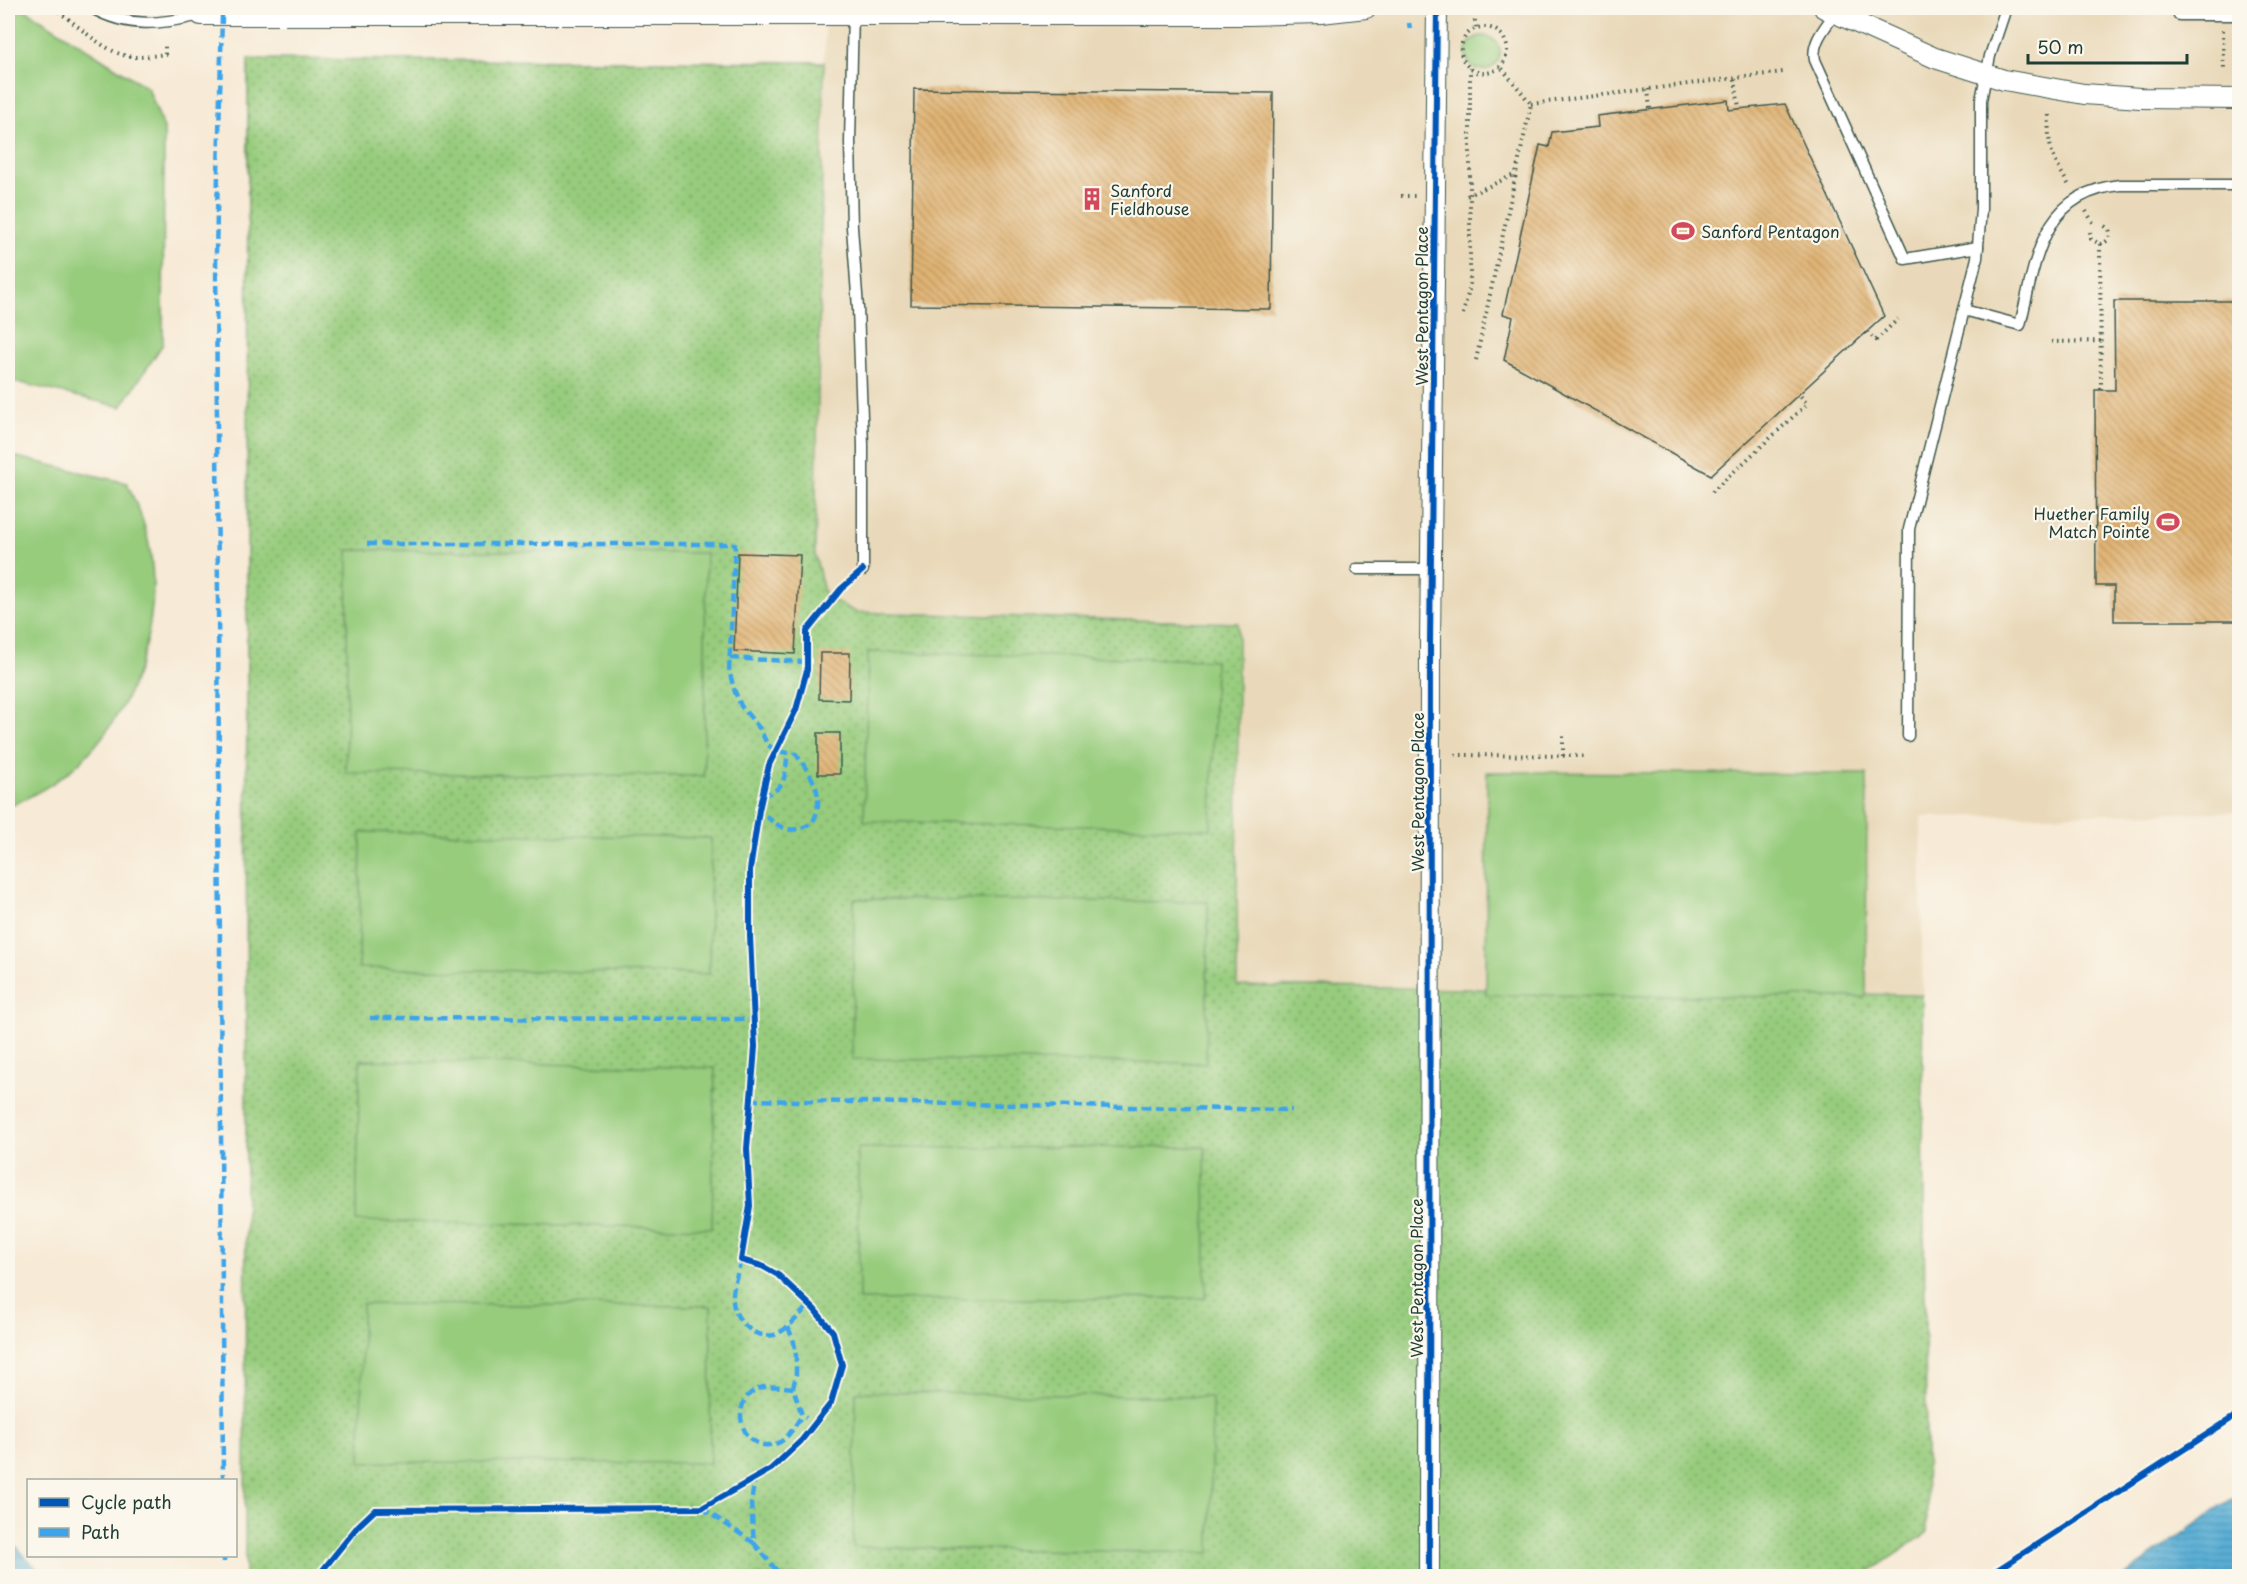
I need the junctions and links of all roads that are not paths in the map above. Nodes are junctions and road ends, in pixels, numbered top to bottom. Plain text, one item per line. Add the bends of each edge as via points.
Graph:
1 (92, 8) edge
2 (1366, 8) edge
3 (1437, 8) edge
4 (2006, 8) edge
5 (2179, 8) edge
6 (1830, 10) edge
7 (201, 11) edge
8 (1117, 11) edge
9 (853, 12) edge
10 (2240, 15) edge
11 (1985, 75) junction
12 (2240, 99) edge
13 (2240, 185) edge
14 (1978, 247) junction
15 (1964, 310) junction
16 (1357, 569) dead end
17 (1431, 569) junction
18 (863, 570) dead end
19 (1908, 736) dead end
20 (1429, 1576) edge

1 - 7 lane via 109,17 136,23 166,23
2 - 8 street via 1259,15
3 - 17 street, West Pentagon Place
4 - 11 lane
5 - 10 lane via 2179,15
6 - 11 street via 1935,58
6 - 14 lane via 1814,48 1815,60 1905,259
7 - 9 street
8 - 9 street
9 - 18 lane via 850,142 863,445
11 - 12 street via 2084,94 2140,99
11 - 14 lane
13 - 15 lane via 2120,186 2094,190 2060,212 2042,240 2020,325
14 - 15 lane
15 - 19 lane via 1909,529
16 - 17 lane
17 - 20 street, West Pentagon Place

